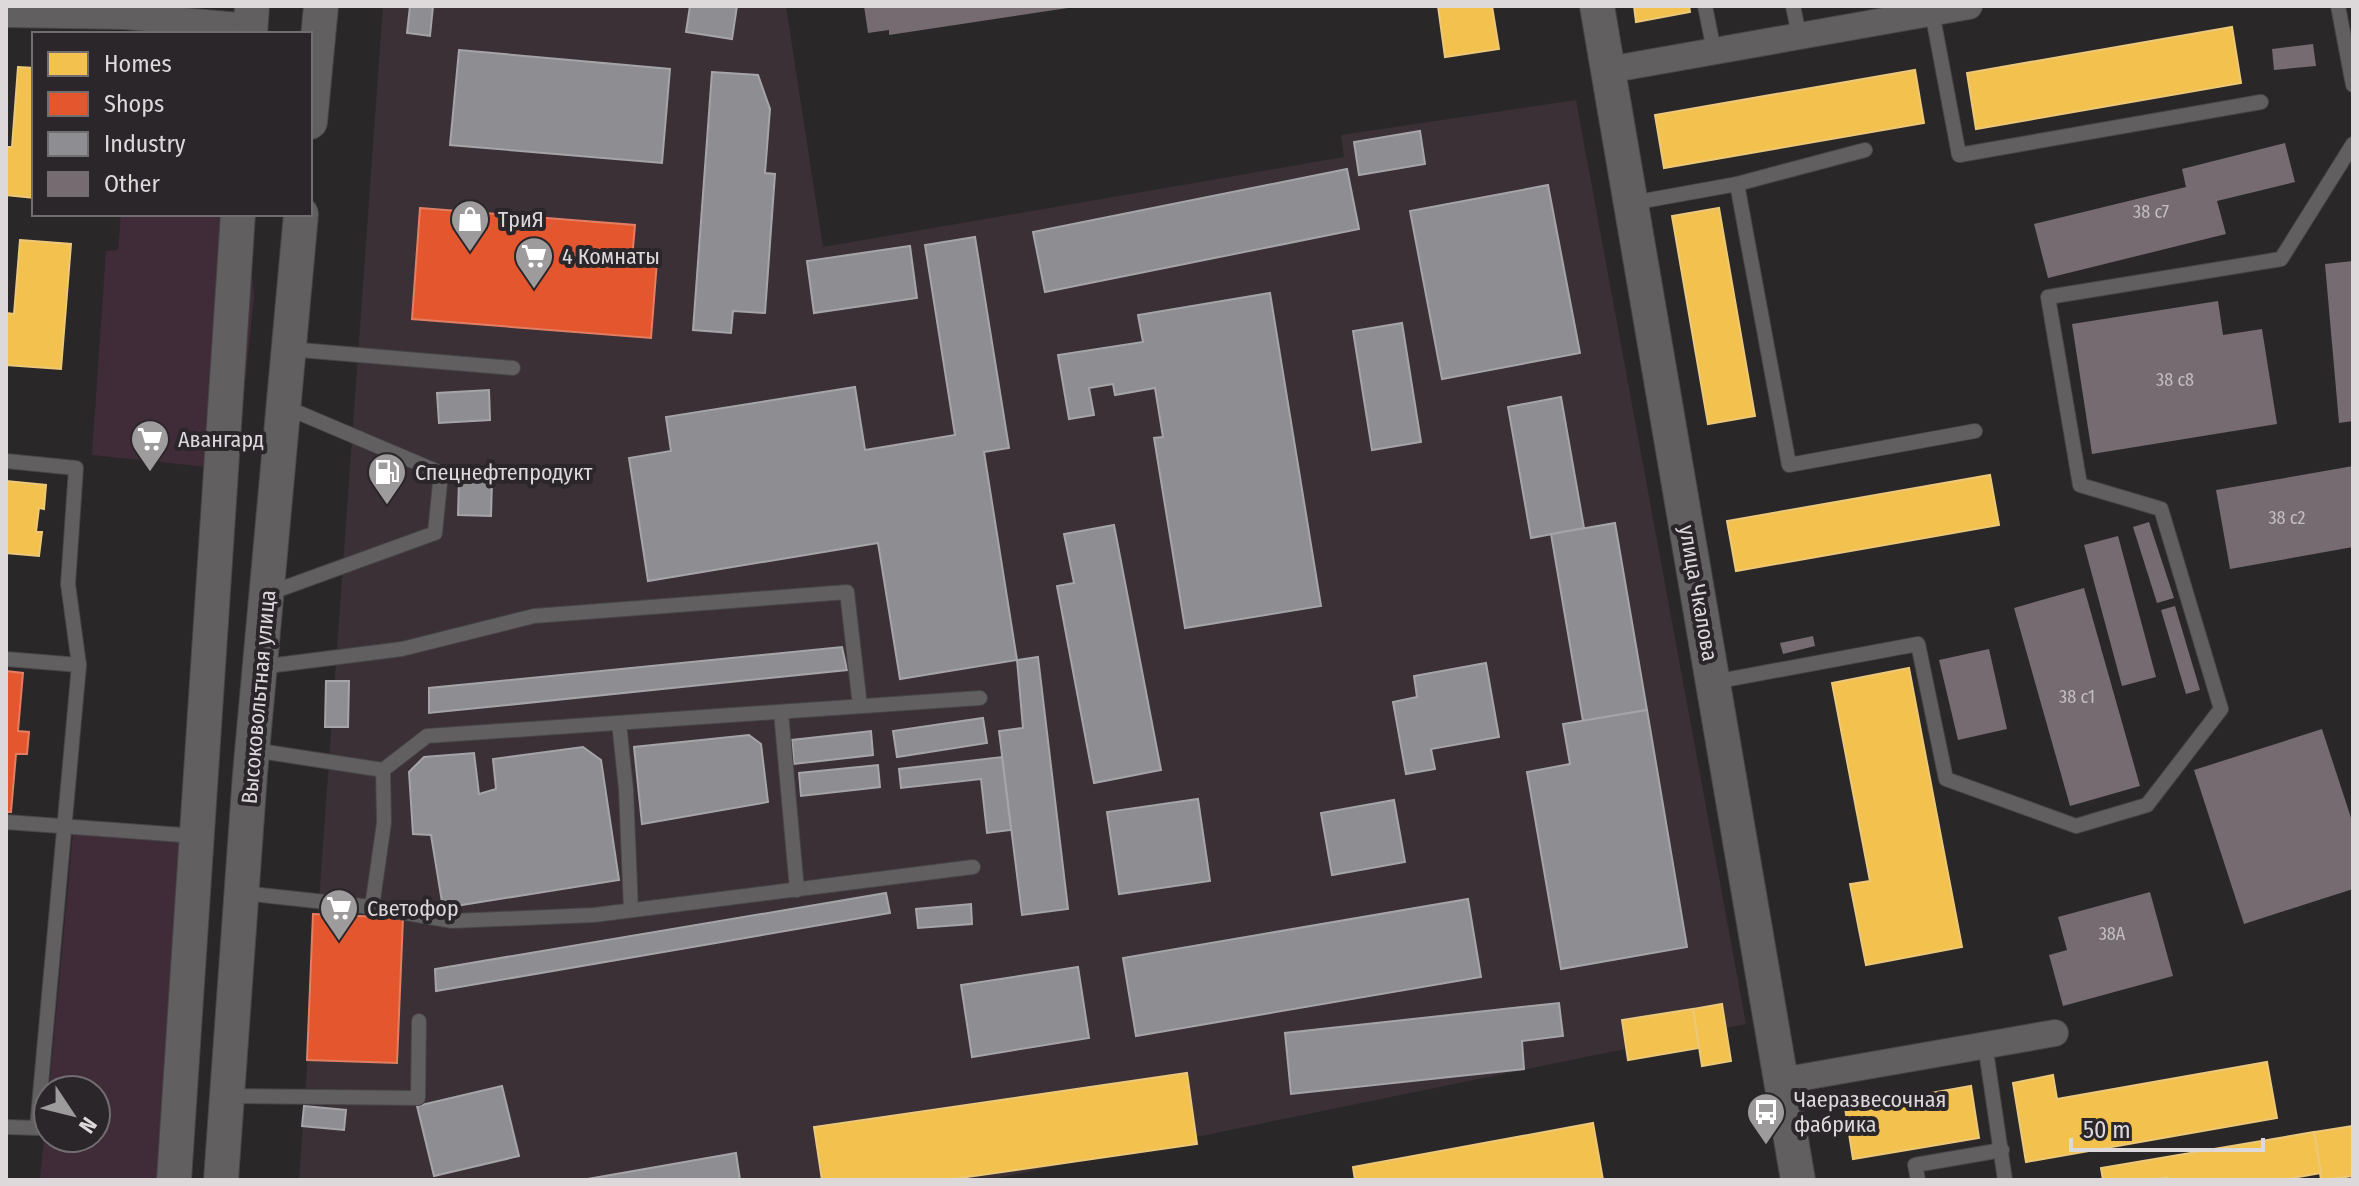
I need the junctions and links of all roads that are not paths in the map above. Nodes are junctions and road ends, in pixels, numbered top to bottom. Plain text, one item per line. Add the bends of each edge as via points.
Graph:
1 (321, 6) edge
2 (1597, 6) edge
3 (1705, 6) edge
4 (1793, 6) edge
5 (1969, 6) edge
6 (2338, 6) edge
7 (126, 11) edge
8 (1932, 12) junction
9 (6, 14) edge
10 (251, 22) edge
11 (1799, 35) junction
12 (1714, 51) junction
13 (1608, 70) junction
14 (2353, 85) edge
15 (312, 101) edge
16 (2261, 102) dead end
17 (2353, 144) edge
18 (1865, 150) dead end
19 (1737, 184) junction
20 (1632, 203) junction
21 (238, 216) edge
22 (301, 216) edge
23 (288, 349) junction
24 (513, 368) dead end
25 (283, 406) junction
26 (1975, 431) dead end
27 (6, 461) edge
28 (266, 595) junction
29 (261, 652) junction
30 (6, 659) edge
31 (79, 665) junction
32 (1714, 682) junction
33 (980, 698) dead end
34 (860, 706) junction
35 (781, 712) junction
36 (619, 723) junction
37 (251, 762) junction
38 (383, 770) junction
39 (6, 822) edge
40 (64, 827) junction
41 (197, 836) junction
42 (973, 867) dead end
43 (797, 890) junction
44 (242, 893) junction
45 (372, 907) junction
46 (631, 910) junction
47 (419, 1021) dead end
48 (2055, 1033) dead end
49 (1985, 1044) junction
50 (1781, 1081) junction
51 (227, 1096) junction
52 (6, 1127) edge
53 (2002, 1150) junction
54 (174, 1180) edge
55 (221, 1180) edge
56 (1798, 1180) edge
57 (1918, 1180) edge
58 (2005, 1180) edge

1 - 15 street
2 - 13 street, улица Чкалова
3 - 12 lane
4 - 11 lane
5 - 8 street
6 - 14 lane
7 - 9 street
7 - 10 street
8 - 11 street
8 - 16 lane via 1959,155
11 - 12 street
12 - 13 street
13 - 20 street, улица Чкалова
17 - 32 lane via 2281,259 2048,297 2080,485 2161,509 2221,709 2147,805 2076,826 1946,779 1918,644
18 - 19 lane
19 - 20 lane
19 - 26 lane via 1789,465
20 - 32 street, улица Чкалова
21 - 41 street
22 - 23 street, Высоковольтная улица
23 - 24 lane
23 - 25 street, Высоковольтная улица
25 - 28 street, Высоковольтная улица
25 - 28 lane via 441,473 435,533
27 - 31 lane via 76,468 68,584
28 - 29 street, Высоковольтная улица
29 - 34 lane via 402,649 534,616 847,592
29 - 37 street, Высоковольтная улица
30 - 31 lane
31 - 40 lane
32 - 50 street, улица Чкалова
33 - 34 lane
34 - 35 lane
35 - 36 lane
35 - 43 lane
36 - 38 lane via 427,736
36 - 46 lane
37 - 38 lane
37 - 44 street, Высоковольтная улица
38 - 45 lane via 384,823
39 - 40 lane
40 - 41 lane
40 - 52 lane via 37,1128
41 - 54 street
42 - 43 lane
43 - 46 lane
44 - 45 lane
44 - 51 street, Высоковольтная улица
45 - 46 lane via 452,921
47 - 51 lane via 418,1098
48 - 49 street
49 - 50 street
49 - 53 lane
50 - 56 street, улица Чкалова
51 - 55 street, Высоковольтная улица
53 - 57 lane via 1915,1165
53 - 58 lane

